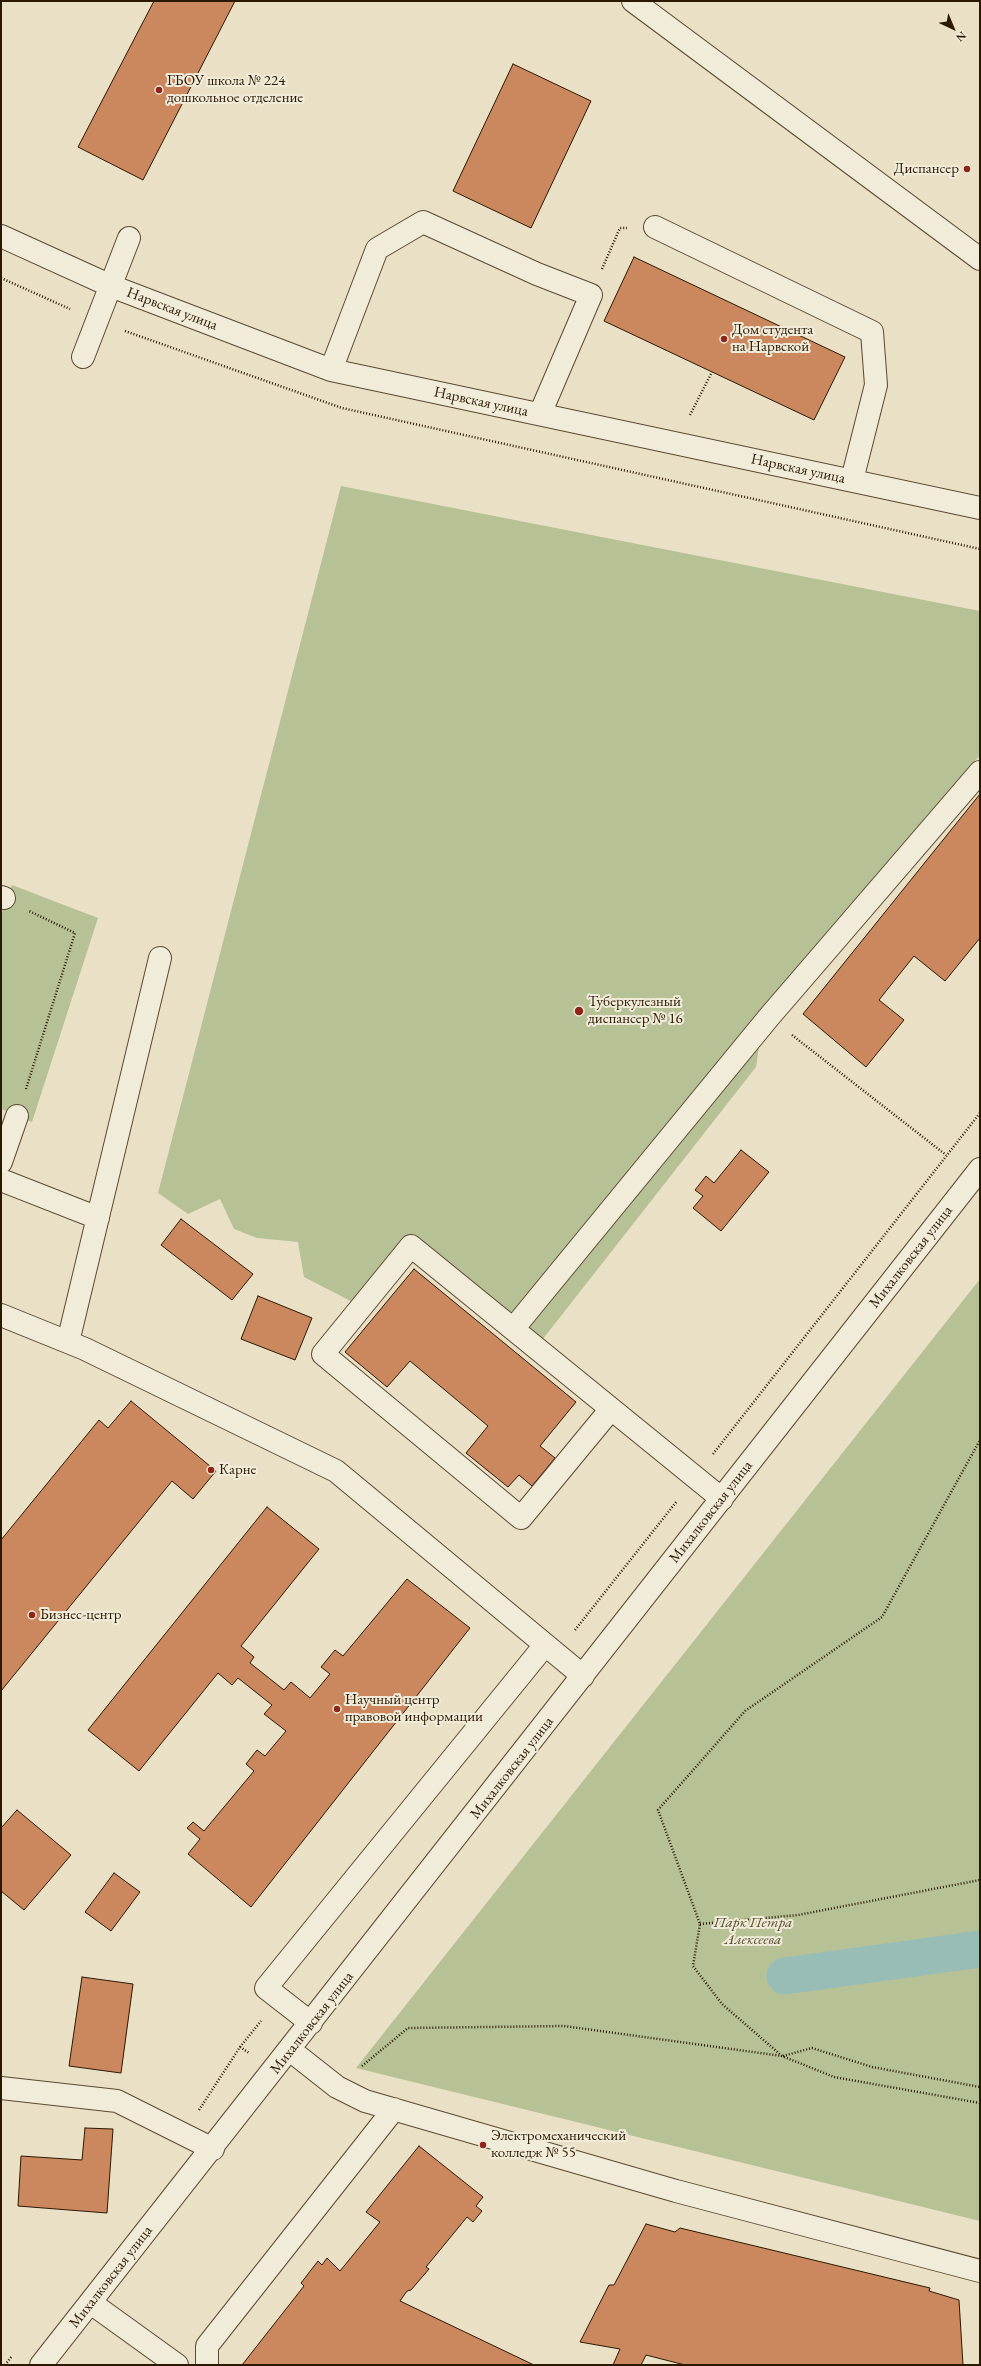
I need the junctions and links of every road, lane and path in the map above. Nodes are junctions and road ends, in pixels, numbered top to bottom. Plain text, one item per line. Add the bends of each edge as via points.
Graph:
1 (633, 1) edge
2 (655, 227) dead end
3 (620, 228) dead end
4 (1, 236) edge
5 (129, 238) dead end
6 (980, 259) edge
7 (111, 286) junction
8 (591, 295) junction
9 (83, 357) dead end
10 (331, 370) junction
11 (712, 372) dead end
12 (540, 414) junction
13 (690, 415) dead end
14 (852, 480) junction
15 (980, 508) edge
16 (980, 772) edge
17 (2, 898) edge
18 (160, 958) dead end
19 (769, 1017) junction
20 (17, 1116) joint
21 (946, 1156) dead end
22 (1, 1162) edge
23 (980, 1169) edge
24 (1, 1180) edge
25 (98, 1218) junction
26 (1, 1315) edge
27 (513, 1329) junction
28 (68, 1342) junction
29 (612, 1409) junction
30 (980, 1440) edge
31 (722, 1499) junction
32 (545, 1645) junction
33 (583, 1676) junction
34 (980, 1880) edge
35 (700, 1924) junction
36 (311, 2023) junction
37 (290, 2050) junction
38 (782, 2056) junction
39 (337, 2087) junction
40 (980, 2087) edge
41 (1, 2088) edge
42 (980, 2103) edge
43 (394, 2109) junction
44 (213, 2149) junction
45 (980, 2271) edge
46 (91, 2303) junction
47 (42, 2365) edge
48 (177, 2365) edge
49 (207, 2365) edge

1 - 6 street
2 - 14 street via 872,332 876,385
3 - 8 path
4 - 7 street, Нарвская улица
5 - 7 street
7 - 9 street
7 - 10 street, Нарвская улица
8 - 10 street via 537,274 423,222 376,250
8 - 12 street
10 - 12 street, Нарвская улица
11 - 13 path
12 - 14 street, Нарвская улица
14 - 15 street, Нарвская улица
16 - 19 street
17 - 20 path via 76,933
18 - 25 street
19 - 21 path
19 - 27 street
20 - 22 street
23 - 31 street, Михалковская улица
24 - 25 street
25 - 28 street
26 - 28 street via 44,1340
27 - 29 street
27 - 29 street via 411,1246 323,1354 521,1518
28 - 32 street via 336,1472
29 - 31 street
30 - 35 path via 882,1617 746,1711 658,1810
31 - 33 street, Михалковская улица
32 - 33 street
32 - 36 street via 266,1988
33 - 36 street, Михалковская улица
34 - 35 path via 798,1915
35 - 38 path via 693,1966 722,2004
36 - 37 street, Михалковская улица
37 - 39 street
37 - 44 street, Михалковская улица
38 - 39 path via 564,2026 408,2028
38 - 40 path via 812,2048 872,2067
38 - 42 path via 834,2077
39 - 43 street via 365,2101
41 - 44 street via 117,2101
43 - 45 street via 676,2191
43 - 49 street via 207,2346
44 - 46 street, Михалковская улица
46 - 47 street, Михалковская улица
46 - 48 street

